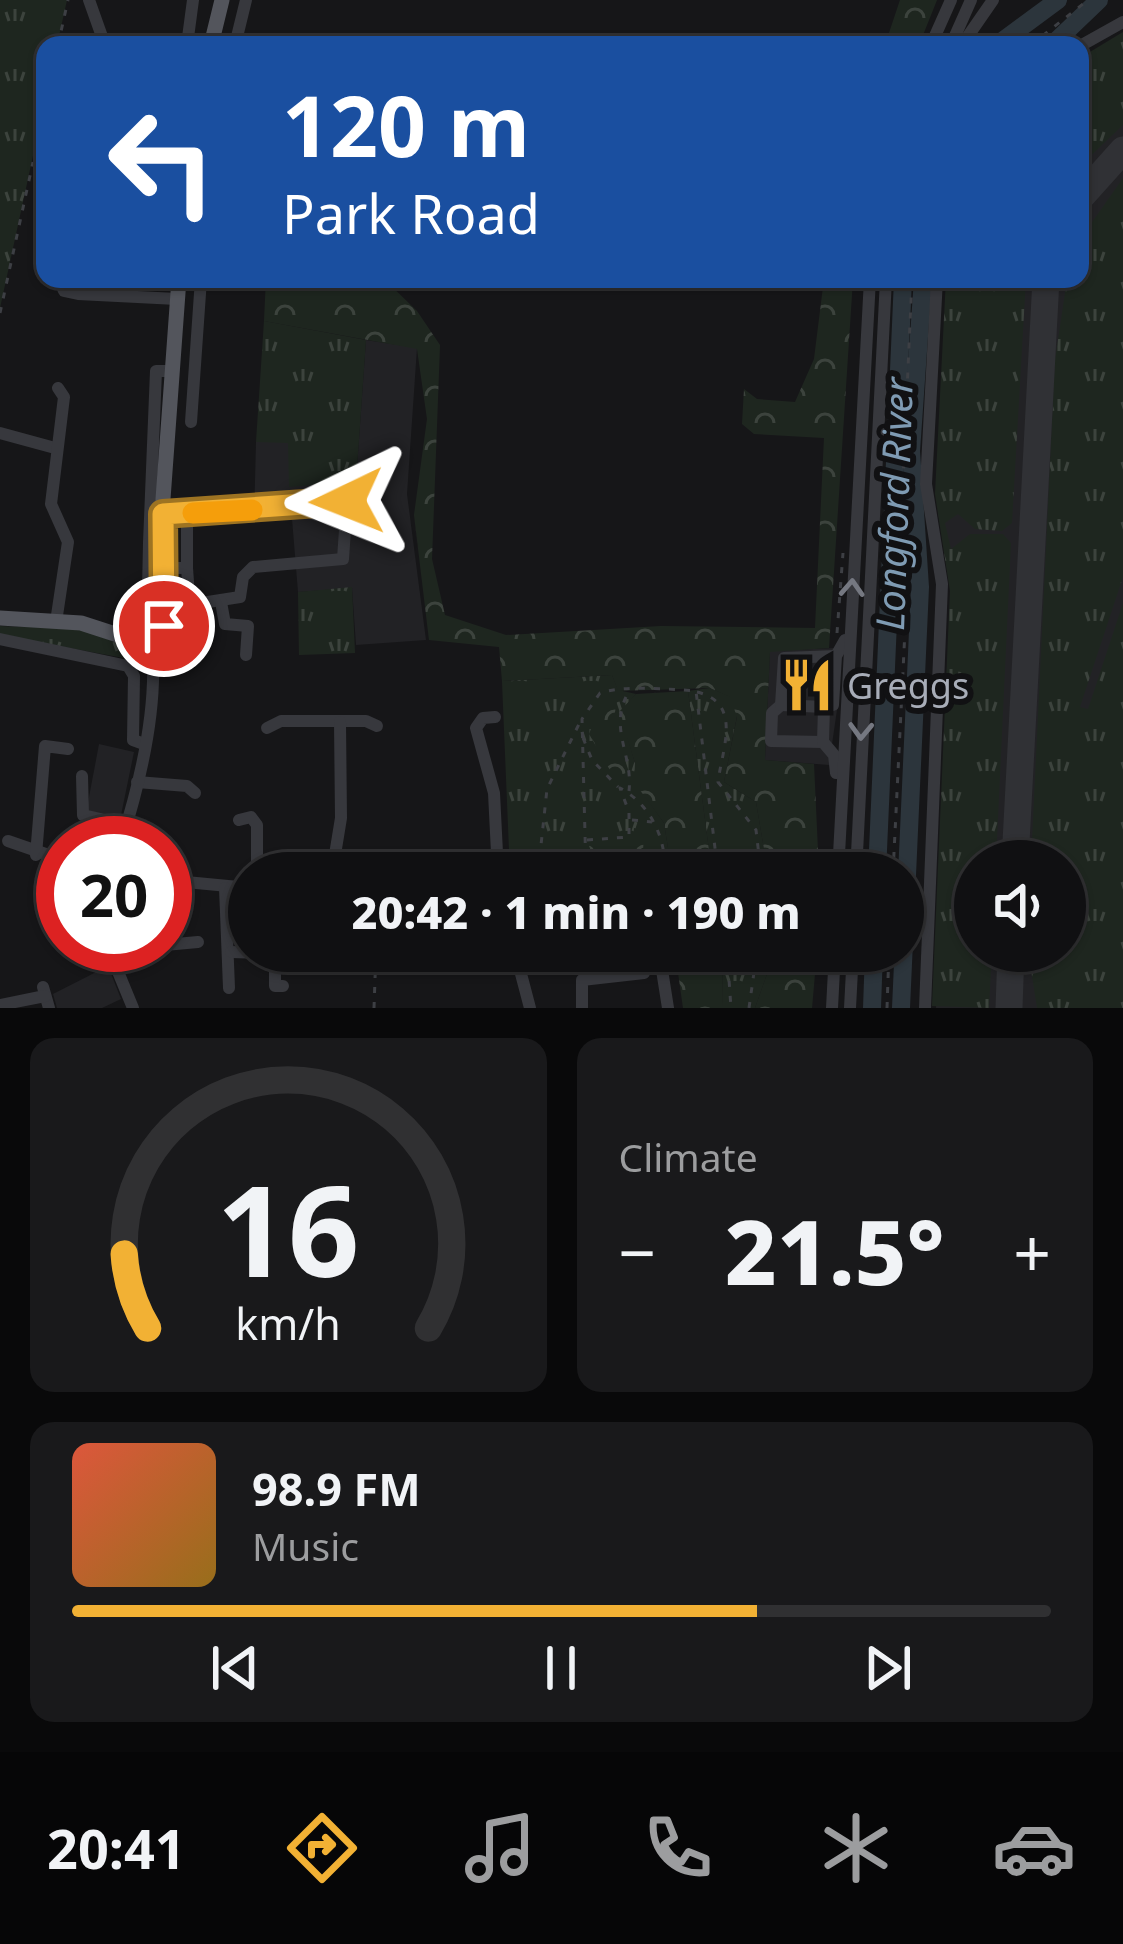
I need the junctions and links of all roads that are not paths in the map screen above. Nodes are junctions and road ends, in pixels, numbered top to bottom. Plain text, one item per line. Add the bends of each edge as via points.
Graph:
1 (89, 0) edge
2 (193, 0) edge
3 (222, 0) edge
4 (246, 0) edge
5 (951, 0) edge
6 (971, 0) edge
7 (992, 0) edge
8 (1123, 22) edge
9 (102, 36) edge
10 (188, 36) edge
11 (213, 36) edge
12 (237, 36) edge
13 (935, 36) edge
14 (956, 36) edge
15 (968, 36) edge
16 (1089, 41) edge
17 (63, 288) edge
18 (178, 288) edge
19 (201, 288) edge
20 (869, 288) edge
21 (886, 288) edge
22 (937, 288) edge
23 (177, 298) junction
24 (172, 371) junction
25 (58, 388) dead end
26 (170, 398) junction
27 (193, 399) junction
28 (191, 422) dead end
29 (0, 433) edge
30 (55, 448) junction
31 (163, 514) junction
32 (187, 526) dead end
33 (156, 543) junction
34 (165, 568) junction
35 (187, 568) junction
36 (148, 590) dead end
37 (221, 602) junction
38 (0, 618) edge
39 (56, 622) junction
40 (850, 629) junction
41 (0, 640) edge
42 (152, 646) junction
43 (836, 649) junction
44 (246, 655) dead end
45 (781, 704) junction
46 (824, 707) junction
47 (495, 716) dead end
48 (340, 722) junction
49 (377, 726) dead end
50 (267, 728) dead end
51 (823, 742) junction
52 (144, 744) junction
53 (68, 749) dead end
54 (82, 776) dead end
55 (137, 782) junction
56 (195, 793) dead end
57 (39, 816) edge
58 (87, 816) edge
59 (121, 816) edge
60 (239, 820) dead end
61 (839, 834) junction
62 (8, 841) dead end
63 (256, 852) edge
64 (335, 852) edge
65 (497, 852) edge
66 (839, 852) edge
67 (857, 852) edge
68 (36, 854) edge
69 (192, 884) edge
70 (225, 888) joint
71 (228, 920) edge
72 (198, 942) dead end
73 (192, 943) edge
74 (117, 972) edge
75 (230, 972) edge
76 (273, 972) edge
77 (520, 972) edge
78 (834, 972) edge
79 (852, 972) edge
80 (654, 973) joint
81 (283, 986) dead end
82 (230, 988) dead end
83 (46, 997) edge
84 (0, 1005) edge
85 (133, 1008) edge
86 (529, 1008) edge
87 (582, 1008) edge
88 (668, 1008) edge
89 (832, 1008) edge
90 (850, 1008) edge
91 (925, 1008) edge

1 - 9 street
2 - 10 street
3 - 11 main road
4 - 12 street
5 - 13 street
6 - 14 street
7 - 15 street
8 - 16 street
17 - 23 street
18 - 23 main road
19 - 27 street
40 -> 20 street
21 -> 67 street
22 - 91 street via 926,484 942,584
23 - 24 main road
24 - 26 main road
24 - 33 street via 156,371
25 - 30 street via 64,398
26 - 27 street
26 - 31 main road
27 - 28 street
29 - 30 street
30 - 39 street via 51,504 68,542
31 - 33 main road
31 - 37 street via 347,501 343,559 253,567 240,597
32 - 35 street
33 - 34 main road
33 - 36 street
34 - 35 street
34 - 42 main road via 164,626
35 - 37 street via 195,604
37 - 44 street via 224,624 248,626
38 - 39 main road
39 - 42 main road
40 - 43 street
40 - 61 street
41 - 52 street via 128,666 133,740
42 - 52 street
43 - 45 street via 784,658
43 - 46 street via 833,705
45 - 46 street
45 - 51 street via 772,713 771,741
46 - 51 street
47 - 65 street via 476,728 494,793
48 - 49 street
48 - 50 street
48 - 64 street
51 - 61 street via 834,754
52 - 55 street
53 - 57 street via 45,746
54 - 58 street
55 - 56 street
55 - 59 street
60 - 63 street via 251,817 257,825
61 - 66 street
62 - 68 street
69 - 70 street
70 - 71 street
72 - 73 street
74 - 85 street
75 - 82 street
76 - 81 street via 275,986
77 - 86 street
78 - 89 street
79 - 90 street
80 - 87 street via 581,974
80 - 88 street
83 - 84 street

